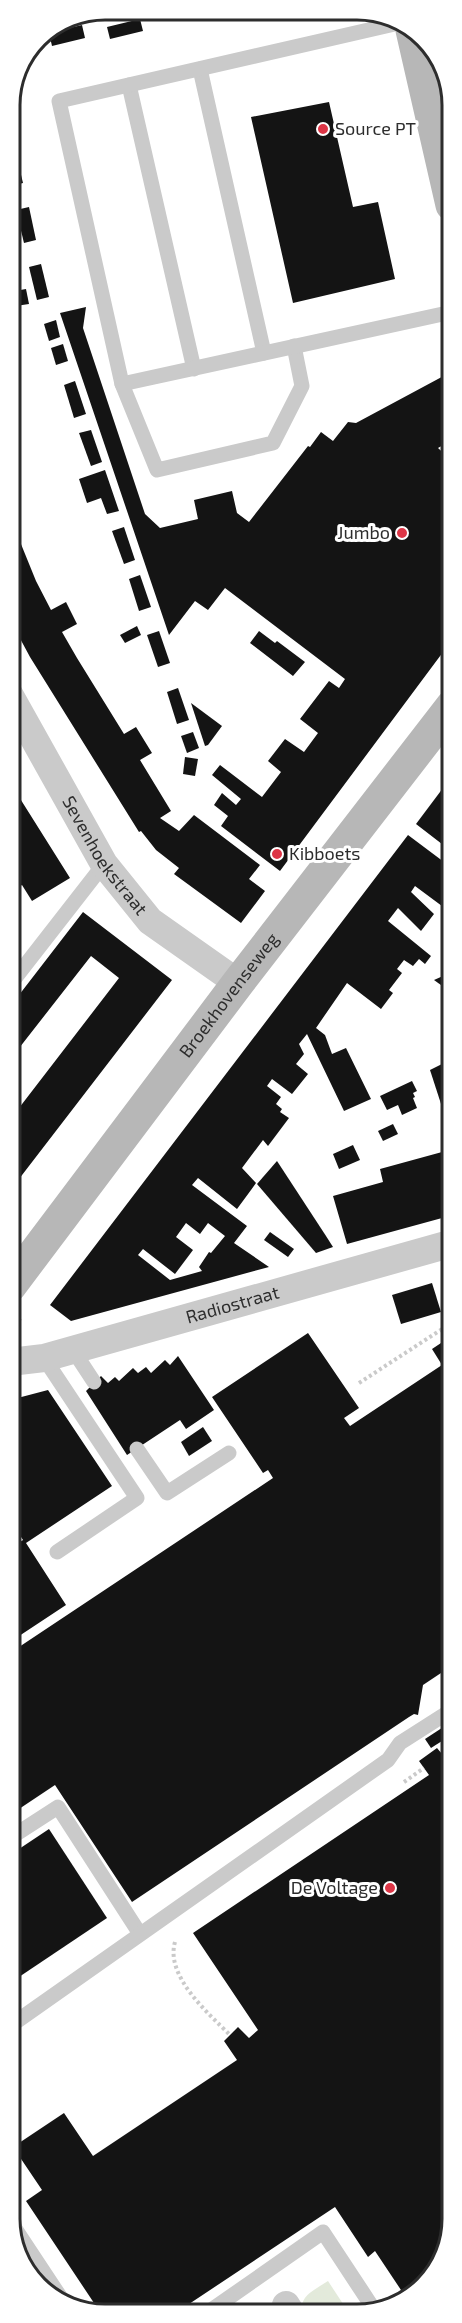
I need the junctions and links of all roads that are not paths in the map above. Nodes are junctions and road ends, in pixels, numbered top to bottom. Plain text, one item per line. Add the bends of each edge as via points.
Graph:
1 (388, 25) edge
2 (415, 41) edge
3 (200, 69) junction
4 (129, 85) junction
5 (442, 161) edge
6 (442, 314) edge
7 (294, 346) junction
8 (264, 353) junction
9 (194, 369) junction
10 (122, 384) junction
11 (20, 714) edge
12 (442, 719) edge
13 (104, 864) junction
14 (20, 972) edge
15 (238, 983) junction
16 (442, 1246) edge
17 (20, 1271) edge
18 (74, 1350) junction
19 (44, 1358) junction
20 (20, 1361) edge
21 (94, 1382) dead end
22 (137, 1449) dead end
23 (229, 1453) dead end
24 (57, 1552) dead end
25 (442, 1716) edge
26 (20, 1831) edge
27 (140, 1934) junction
28 (20, 2019) edge
29 (22, 2240) edge
30 (53, 2286) edge
31 (370, 2303) edge
32 (220, 2304) edge

1 - 3 lane
2 - 5 street
3 - 4 lane
3 - 8 lane
4 - 9 lane
4 - 10 lane via 59,101
6 - 7 lane
7 - 8 lane
7 - 10 lane via 302,386 273,443 157,470
8 - 9 lane
9 - 10 lane
11 - 13 street, Sevenhoekstraat
12 - 15 street, Broekhovenseweg
13 - 14 lane
13 - 15 street, Sevenhoekstraat via 150,921
15 - 17 street, Broekhovenseweg
16 - 18 street, Radiostraat
18 - 19 street, Radiostraat
18 - 21 lane
19 - 20 street, Radiostraat
19 - 24 lane via 137,1498
22 - 23 lane via 167,1493
25 - 27 lane via 400,1743 388,1760
26 - 27 lane via 57,1807
27 - 28 lane
29 - 30 lane
31 - 32 lane via 323,2232

